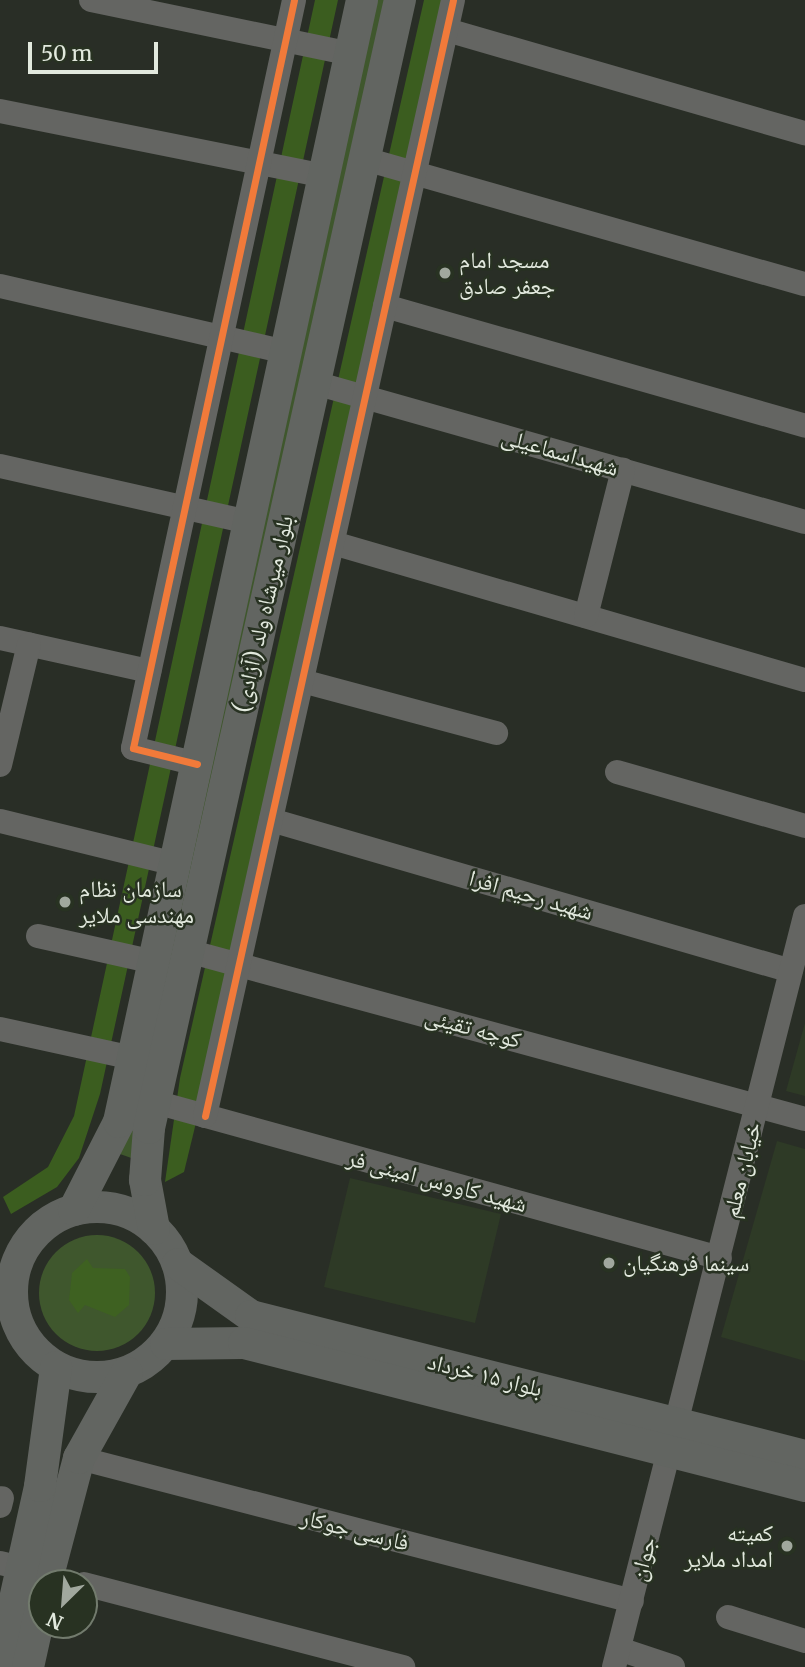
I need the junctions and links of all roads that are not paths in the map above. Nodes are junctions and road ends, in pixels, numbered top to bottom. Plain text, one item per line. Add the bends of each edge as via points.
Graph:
1 (91, 0) edge
2 (294, 0) edge
3 (362, 0) edge
4 (400, 0) edge
5 (453, 0) edge
6 (447, 30) junction
7 (285, 40) junction
8 (351, 54) junction
9 (0, 111) edge
10 (805, 133) edge
11 (365, 159) junction
12 (260, 163) junction
13 (415, 173) junction
14 (324, 176) junction
15 (805, 284) edge
16 (0, 286) edge
17 (386, 306) junction
18 (221, 338) junction
19 (286, 352) junction
20 (315, 383) junction
21 (365, 396) junction
22 (805, 426) edge
23 (0, 466) edge
24 (623, 470) junction
25 (186, 508) junction
26 (249, 522) junction
27 (805, 522) edge
28 (333, 543) junction
29 (586, 616) junction
30 (0, 638) edge
31 (29, 644) junction
32 (149, 671) junction
33 (805, 680) edge
34 (302, 681) junction
35 (496, 733) dead end
36 (197, 764) junction
37 (0, 765) edge
38 (617, 772) dead end
39 (271, 820) junction
40 (0, 821) edge
41 (805, 826) edge
42 (175, 864) junction
43 (805, 916) edge
44 (38, 936) dead end
45 (188, 951) junction
46 (154, 962) junction
47 (239, 965) junction
48 (791, 971) junction
49 (0, 1029) edge
50 (133, 1058) junction
51 (155, 1102) junction
52 (758, 1106) junction
53 (205, 1116) junction
54 (805, 1119) edge
55 (74, 1210) junction
56 (154, 1228) junction
57 (13, 1246) edge
58 (720, 1258) junction
59 (178, 1264) junction
60 (6, 1294) edge
61 (166, 1344) junction
62 (56, 1367) junction
63 (127, 1373) junction
64 (675, 1438) junction
65 (805, 1457) edge
66 (79, 1458) junction
67 (805, 1486) edge
68 (33, 1569) edge
69 (36, 1569) edge
70 (98, 1587) edge
71 (28, 1589) edge
72 (632, 1601) junction
73 (728, 1617) dead end
74 (29, 1639) edge
75 (805, 1641) edge
76 (617, 1658) edge
77 (0, 1667) edge
78 (28, 1667) edge
79 (403, 1667) edge
80 (673, 1667) edge

1 - 7 street
2 - 7 street
3 - 8 main road, بلوار میرشاه ولد (آزادی)
4 - 11 main road, بلوار میرشاه ولد (آزادی)
5 - 6 street
6 - 10 street
6 - 13 street
7 - 8 street
7 - 12 street
8 - 14 main road, بلوار میرشاه ولد (آزادی)
9 - 12 street
11 - 13 street
11 - 20 main road, بلوار میرشاه ولد (آزادی)
12 - 14 street
12 - 18 street
13 - 15 street
13 - 17 street
14 - 19 main road, بلوار میرشاه ولد (آزادی)
16 - 18 street
17 - 21 street
17 - 22 street
18 - 19 street
18 - 25 street
19 - 26 main road, بلوار میرشاه ولد (آزادی)
20 - 21 street, شهیداسماعیلی
20 - 45 main road, بلوار میرشاه ولد (آزادی)
21 - 24 street, شهیداسماعیلی
21 - 28 street
23 - 25 street
24 - 27 street, شهیداسماعیلی
24 - 29 street
25 - 26 street
25 - 32 street
26 - 36 main road, بلوار میرشاه ولد (آزادی)
28 - 29 street
28 - 34 street
29 - 33 street
30 - 31 street
31 - 32 street
31 - 37 street
32 - 36 street via 133,748
34 - 35 street
34 - 39 street
36 - 42 main road, بلوار میرشاه ولد (آزادی)
38 - 41 street
39 - 47 street
39 - 48 street, شهید رحیم افرا
40 - 42 street
42 - 46 main road, بلوار میرشاه ولد (آزادی)
43 - 48 street, خیابان معلم
44 - 46 street
45 - 47 street, کوچه تقیئی
45 - 51 main road, بلوار میرشاه ولد (آزادی)
46 - 50 main road, بلوار میرشاه ولد (آزادی)
47 - 52 street, کوچه تقیئی
47 - 53 street
48 - 52 street, خیابان معلم
49 - 50 street
50 - 55 main road, بلوار میرشاه ولد (آزادی) via 119,1122
51 - 53 street, شهید کاووس امینی فر
51 - 56 main road, بلوار میرشاه ولد (آزادی) via 145,1180
52 - 54 street, کوچه تقیئی
52 - 58 street, خیابان معلم
53 - 58 street, شهید کاووس امینی فر
55 - 56 main road via 108,1207
55 - 57 main road via 55,1217
56 - 59 main road
57 - 60 main road
58 - 64 street, خیابان معلم
59 - 61 main road via 183,1292
59 - 64 main road, بلوار ۱۵ خرداد via 251,1315
60 - 62 main road via 25,1338
61 - 63 main road
61 - 64 main road, بلوار ۱۵ خرداد via 244,1343
62 - 63 main road via 91,1378
62 - 68 main road
63 - 66 main road
64 - 65 main road, بلوار ۱۵ خرداد
64 - 67 main road, بلوار ۱۵ خرداد
64 - 72 street, جوان
66 - 69 main road
66 - 72 street, فارسی جوکار
70 - 79 street
71 - 77 main road
72 - 76 street, جوان
73 - 75 street
74 - 78 main road
76 - 80 street

